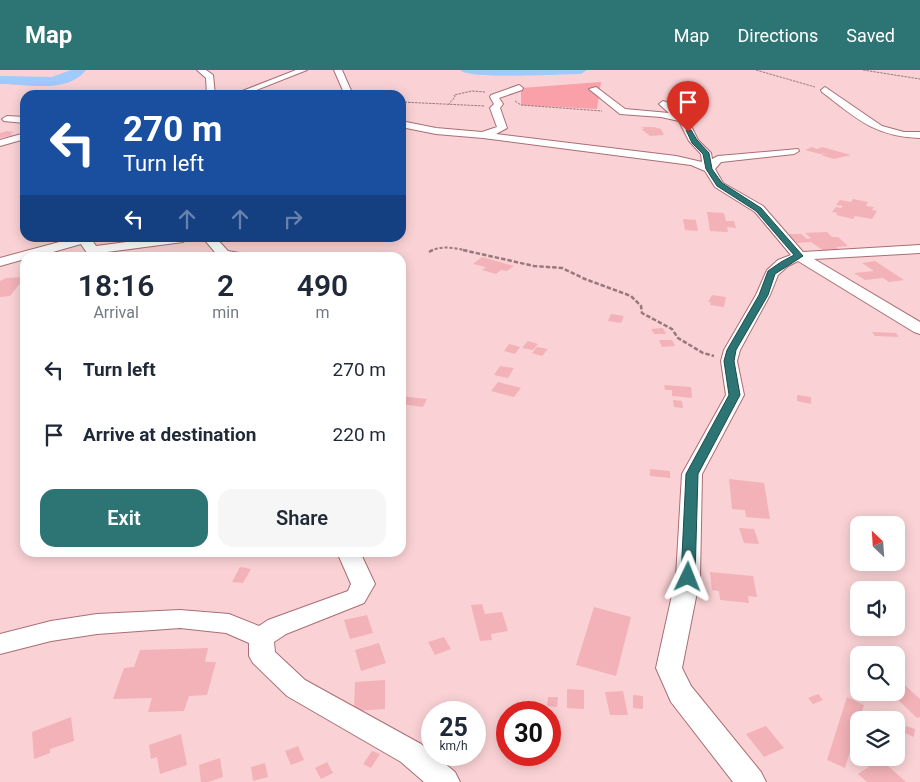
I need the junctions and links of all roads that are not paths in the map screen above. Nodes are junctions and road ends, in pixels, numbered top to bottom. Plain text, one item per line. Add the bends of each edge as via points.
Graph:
1 (202, 70) edge
2 (303, 70) edge
3 (338, 70) edge
4 (519, 88) dead end
5 (593, 89) dead end
6 (211, 90) edge
7 (249, 90) edge
8 (347, 90) edge
9 (826, 90) road end
10 (663, 104) dead end
11 (7, 118) dead end
12 (20, 119) edge
13 (684, 120) junction
14 (406, 125) edge
15 (483, 135) junction
16 (920, 135) edge
17 (20, 137) edge
18 (0, 143) edge
19 (794, 151) dead end
20 (709, 169) junction
21 (71, 242) edge
22 (87, 242) edge
23 (152, 242) edge
24 (213, 242) edge
25 (920, 249) edge
26 (35, 252) edge
27 (221, 252) edge
28 (20, 256) edge
29 (799, 256) junction
30 (0, 262) edge
31 (920, 329) edge
32 (350, 557) edge
33 (261, 638) junction
34 (0, 644) edge
35 (445, 782) edge
36 (751, 782) edge

1 - 6 street via 210,77
2 - 7 street
3 - 8 street
4 - 15 street via 494,97 499,104 495,108 502,128
5 - 13 street via 623,112 661,114
9 - 16 street via 863,120 887,133
10 - 13 street
11 - 12 street
13 - 20 street via 694,141 706,153
14 - 15 street via 436,132
15 - 20 street via 676,159
17 - 18 street
19 - 20 street via 718,159
20 - 29 street via 720,185 758,210
21 - 26 street
22 - 23 street via 92,250
24 - 27 street
25 - 29 street
28 - 30 street
29 - 31 street
29 - 36 street via 772,273 732,350 729,361 735,395 692,474 688,577 669,668 681,694
32 - 33 street via 363,584 356,597 278,627
33 - 34 street via 229,624 180,619 97,624
33 - 35 street via 262,656 296,688 410,753

